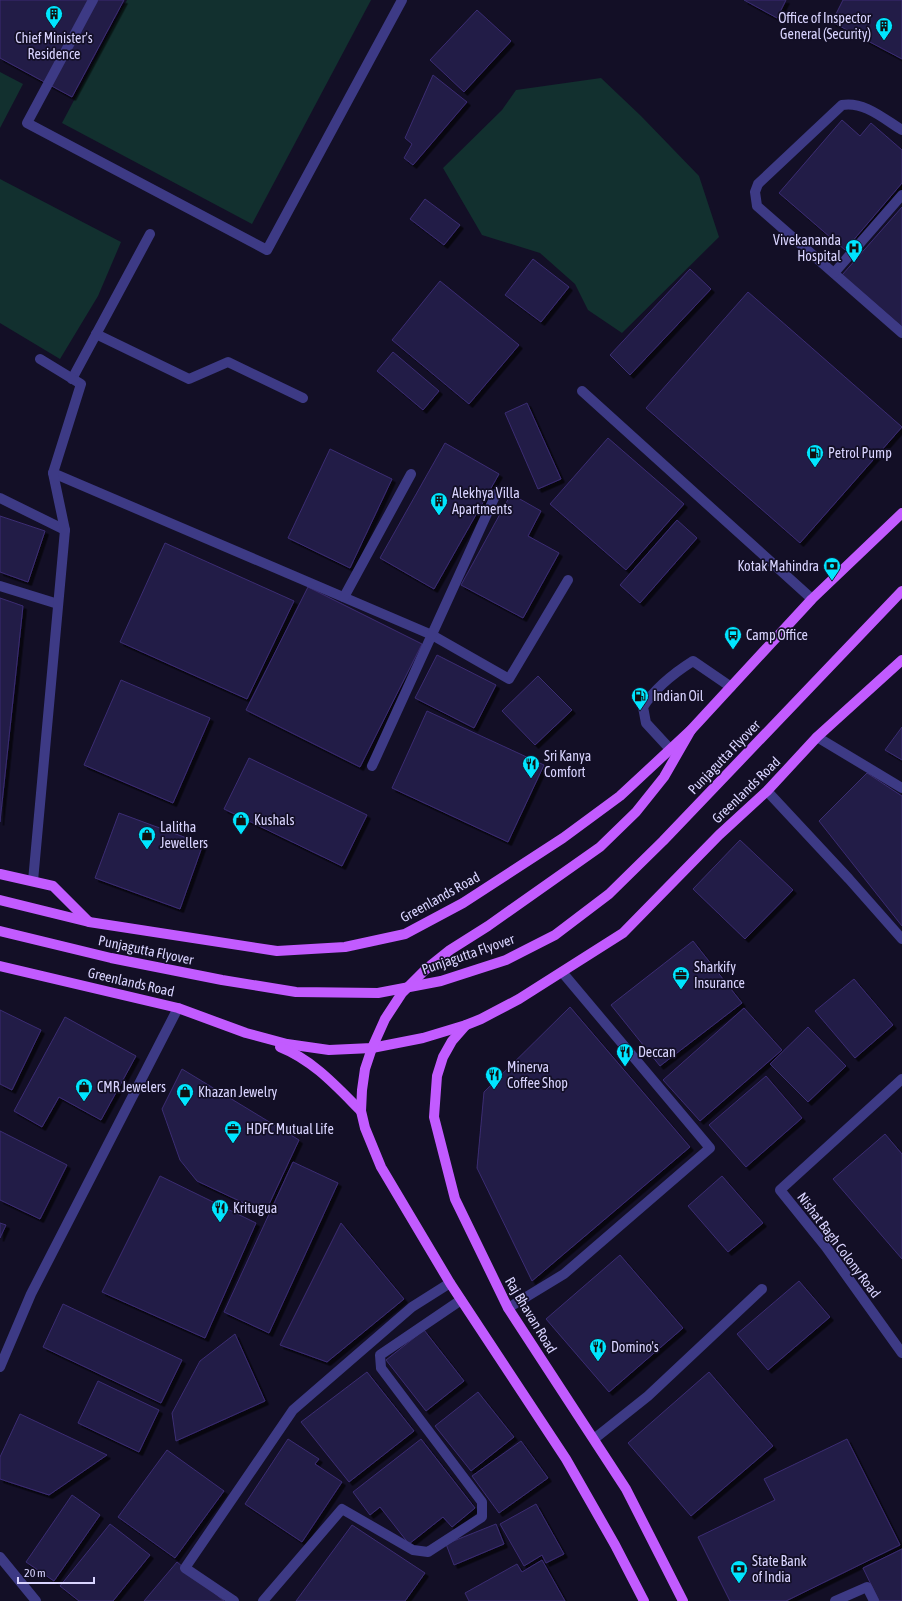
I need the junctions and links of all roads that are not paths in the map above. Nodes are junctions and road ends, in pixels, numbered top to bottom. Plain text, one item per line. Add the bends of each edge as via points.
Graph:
1 (93, 0) edge
2 (402, 0) edge
3 (902, 130) edge
4 (902, 195) edge
5 (150, 234) dead end
6 (834, 273) junction
7 (902, 333) edge
8 (96, 334) junction
9 (40, 359) dead end
10 (72, 379) junction
11 (582, 391) dead end
12 (303, 398) dead end
13 (53, 473) junction
14 (411, 474) dead end
15 (496, 494) dead end
16 (0, 498) edge
17 (902, 513) edge
18 (65, 530) junction
19 (568, 580) dead end
20 (0, 586) edge
21 (902, 591) edge
22 (344, 597) junction
23 (812, 600) junction
24 (58, 604) junction
25 (432, 636) junction
26 (902, 660) edge
27 (731, 687) junction
28 (691, 730) junction
29 (817, 737) junction
30 (670, 749) junction
31 (372, 766) dead end
32 (902, 788) edge
33 (767, 791) junction
34 (0, 874) edge
35 (33, 881) junction
36 (0, 900) edge
37 (89, 922) junction
38 (0, 931) edge
39 (902, 939) edge
40 (0, 966) edge
41 (562, 972) junction
42 (178, 1008) junction
43 (466, 1025) junction
44 (246, 1033) junction
45 (372, 1048) junction
46 (902, 1079) edge
47 (361, 1111) junction
48 (450, 1283) junction
49 (762, 1289) dead end
50 (461, 1300) junction
51 (508, 1308) junction
52 (902, 1353) edge
53 (0, 1367) edge
54 (594, 1439) junction
55 (0, 1557) edge
56 (36, 1601) edge
57 (234, 1601) edge
58 (263, 1601) edge
59 (644, 1601) edge
60 (683, 1601) edge
61 (836, 1601) edge
62 (874, 1601) edge

1 - 2 street via 28,123 267,250
3 - 6 street via 866,108 855,104 842,104 758,184 755,192 758,206
4 - 6 street
5 - 8 street
6 - 7 street
8 - 10 street
8 - 12 street via 189,379 228,362
9 - 10 street
10 - 13 street via 81,384
11 - 23 street
13 - 18 street
13 - 22 street
14 - 22 street
15 - 25 street
16 - 18 street
17 - 23 main road, Greenlands Road
18 - 24 street
19 - 25 street via 509,679
20 - 24 street
21 - 38 main road, Punjagutta Flyover, bridge via 663,842 609,894 555,935 506,960 441,981 378,993 296,992 119,959
22 - 25 street
23 - 27 main road, Greenlands Road
24 - 35 street
25 - 31 street
26 - 29 main road, Greenlands Road
27 - 28 main road, Greenlands Road
27 - 30 street via 692,661 650,695 643,707 646,723
28 - 30 main road, Greenlands Road
28 - 45 main road, Greenlands Road via 664,777 636,812 600,847 425,970 402,993 384,1019
29 - 32 street
29 - 33 main road, Greenlands Road
30 - 37 main road, Greenlands Road via 620,796 563,838 463,903 406,934 345,947 278,951
33 - 39 street
33 - 41 main road, Greenlands Road via 719,835 623,933
34 - 35 main road
35 - 37 main road via 54,886
36 - 37 main road, Punjagutta Flyover
40 - 42 main road, Greenlands Road
41 - 43 main road, Greenlands Road via 519,999
41 - 51 street via 710,1148 564,1274
42 - 44 main road, Greenlands Road
42 - 53 street via 31,1294
43 - 45 main road, Greenlands Road via 423,1038
43 - 51 main road, Raj Bhavan Road via 452,1041 443,1057 437,1076 434,1117 455,1199
44 - 45 main road, Greenlands Road via 287,1044 329,1050
44 - 47 main road via 290,1051 329,1078
45 - 47 main road via 365,1069
46 - 52 street, Nishat Bagh Colony Road via 780,1190 826,1247
47 - 48 main road via 381,1167
48 - 50 main road
48 - 57 street via 412,1308 293,1410 185,1568
49 - 54 street via 648,1396
50 - 58 street via 380,1355 381,1368 482,1502 482,1517 428,1552 412,1550 342,1509
50 - 59 main road via 566,1459
51 - 54 main road, Raj Bhavan Road
54 - 60 main road, Raj Bhavan Road via 626,1489
55 - 56 street
61 - 62 street via 868,1587

